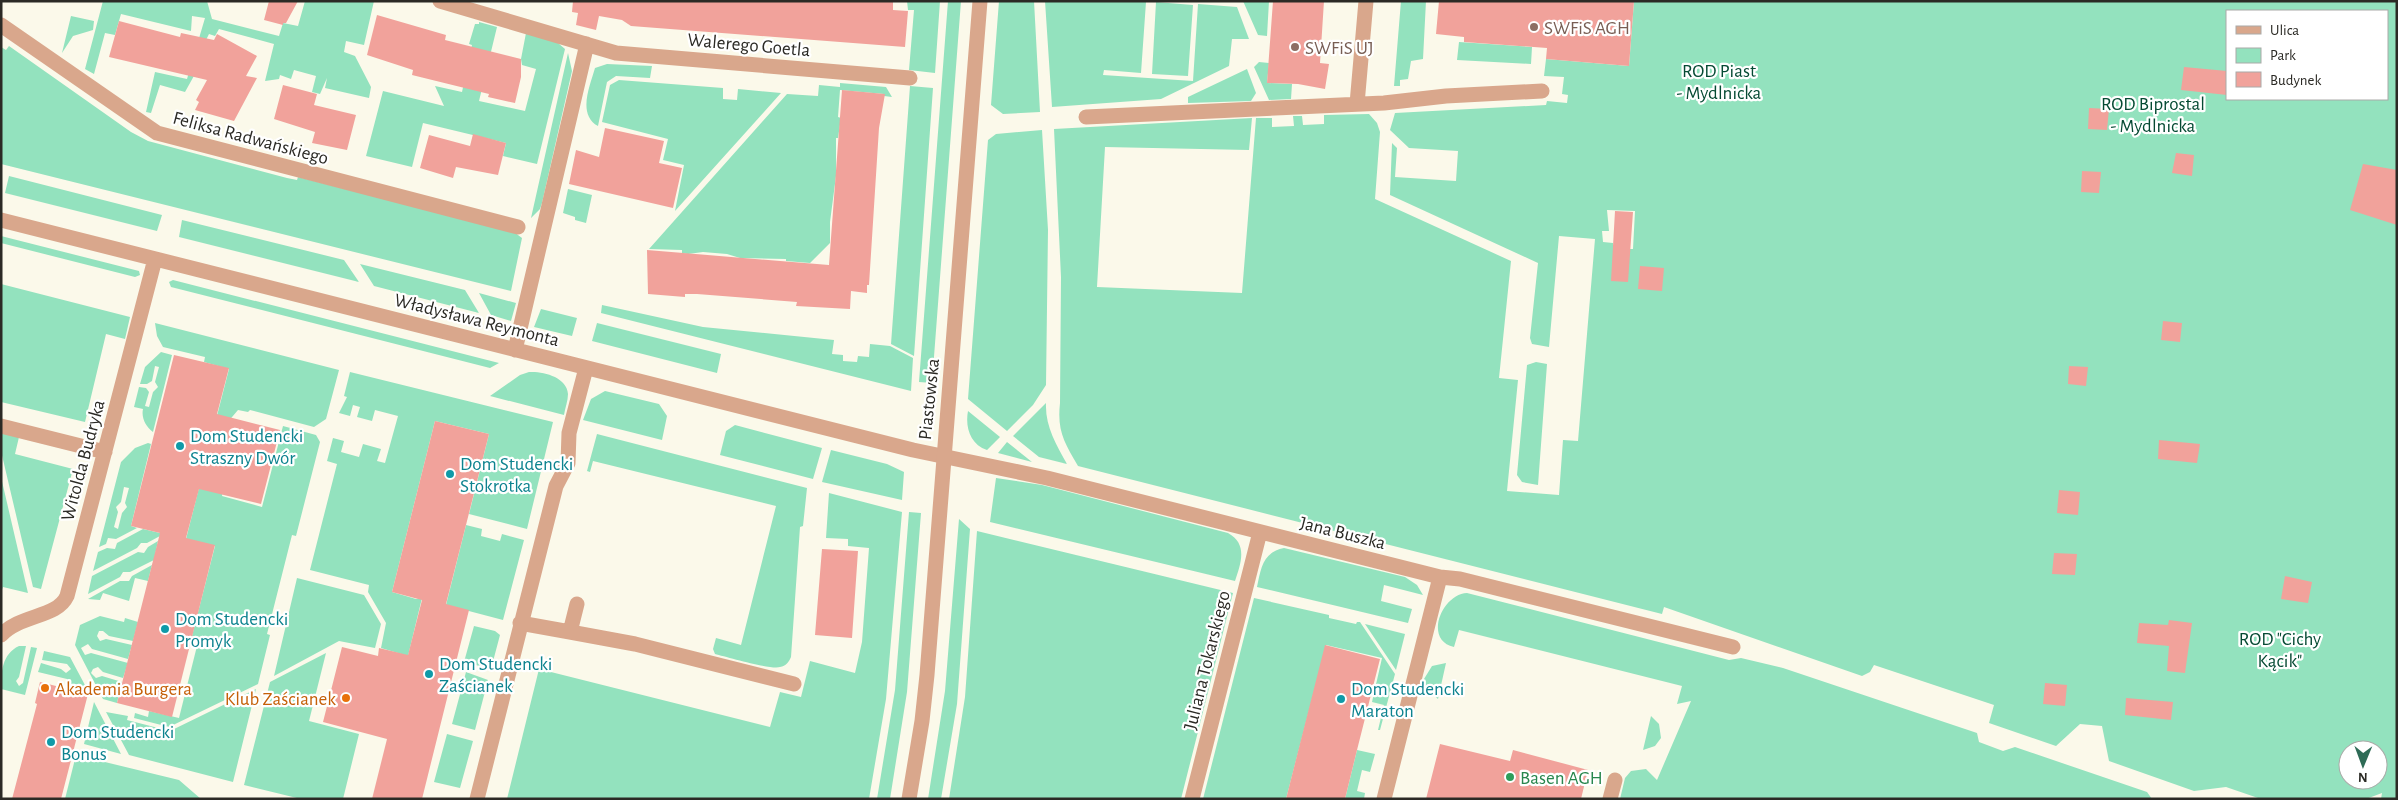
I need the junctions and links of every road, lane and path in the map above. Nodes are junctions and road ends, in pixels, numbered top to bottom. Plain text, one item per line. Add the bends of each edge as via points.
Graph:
1 (440, 1) edge
2 (980, 1) edge
3 (1366, 1) edge
4 (1, 25) edge
5 (587, 44) junction
6 (910, 78) dead end
7 (1542, 91) dead end
8 (1357, 104) junction
9 (1086, 117) dead end
10 (1, 220) edge
11 (518, 227) dead end
12 (156, 259) junction
13 (515, 350) junction
14 (586, 368) junction
15 (1, 426) edge
16 (105, 452) junction
17 (943, 456) junction
18 (1260, 532) junction
19 (1440, 577) junction
20 (577, 604) dead end
21 (520, 623) junction
22 (570, 632) junction
23 (1, 635) edge
24 (1733, 647) dead end
25 (794, 684) dead end
26 (1615, 780) dead end
27 (477, 799) edge
28 (909, 799) edge
29 (1192, 799) edge
30 (1384, 799) edge
31 (1610, 799) edge

1 - 5 street, Walerego Goetla
2 - 17 street, Piastowska
3 - 8 street
4 - 11 street, Feliksa Radwańskiego via 157,133
5 - 6 street, Walerego Goetla via 624,54
5 - 13 street
7 - 8 street
8 - 9 street
10 - 12 street, Władysława Reymonta
12 - 13 street, Władysława Reymonta
12 - 16 street, Witolda Budryka
13 - 14 street, Władysława Reymonta
14 - 17 street, Władysława Reymonta
14 - 21 street via 569,433 568,463 556,486
15 - 16 street
16 - 23 street, Witolda Budryka via 65,600 52,611 20,621
17 - 18 street, Jana Buszka via 1047,478
17 - 28 street, Piastowska via 927,675
18 - 19 street, Jana Buszka
18 - 29 street, Juliana Tokarskiego
19 - 24 street, Jana Buszka
19 - 30 street
20 - 22 street
21 - 22 street
21 - 27 street
22 - 25 street via 635,644
26 - 31 street

